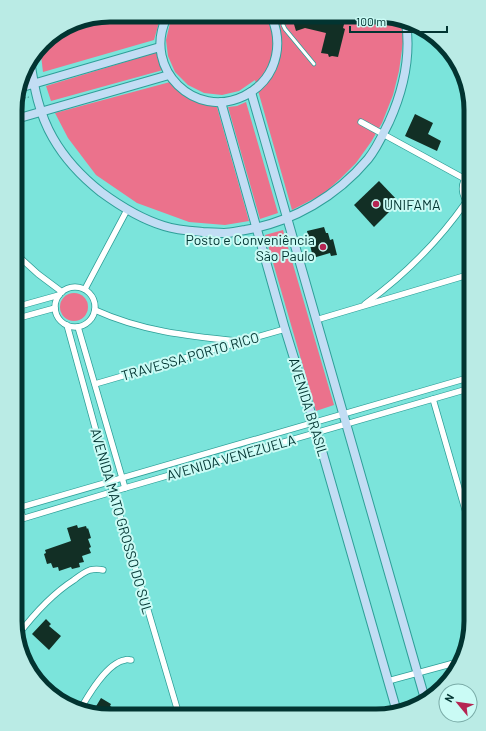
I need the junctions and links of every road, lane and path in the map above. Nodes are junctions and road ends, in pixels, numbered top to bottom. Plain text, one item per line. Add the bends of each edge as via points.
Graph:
1 (165, 22) edge
2 (276, 22) edge
3 (282, 22) edge
4 (280, 26) junction
5 (406, 28) edge
6 (160, 48) junction
7 (314, 64) dead end
8 (32, 71) edge
9 (169, 75) junction
10 (34, 84) junction
11 (26, 86) edge
12 (251, 92) junction
13 (36, 95) junction
14 (23, 98) edge
15 (221, 102) junction
16 (41, 112) junction
17 (22, 117) edge
18 (361, 122) dead end
19 (383, 134) junction
20 (464, 178) edge
21 (464, 182) edge
22 (464, 195) edge
23 (464, 209) edge
24 (127, 210) junction
25 (287, 219) junction
26 (257, 228) junction
27 (22, 259) edge
28 (464, 276) edge
29 (84, 289) junction
30 (61, 293) junction
31 (22, 305) edge
32 (361, 306) junction
33 (55, 308) junction
34 (95, 310) junction
35 (22, 317) edge
36 (316, 320) junction
37 (67, 325) junction
38 (78, 327) junction
39 (285, 329) junction
40 (240, 342) junction
41 (464, 379) edge
42 (95, 384) junction
43 (464, 390) edge
44 (433, 399) junction
45 (343, 414) junction
46 (314, 423) junction
47 (346, 424) junction
48 (317, 433) junction
49 (122, 478) junction
50 (110, 482) junction
51 (125, 488) junction
52 (113, 492) junction
53 (464, 506) edge
54 (22, 508) edge
55 (23, 518) edge
56 (103, 570) dead end
57 (22, 629) edge
58 (131, 660) dead end
59 (453, 663) edge
60 (418, 673) junction
61 (388, 681) junction
62 (424, 694) edge
63 (83, 704) edge
64 (395, 707) edge
65 (177, 709) edge

1 - 6 main road
2 - 4 main road
3 - 4 lane
4 - 7 lane
4 - 12 main road via 274,64 265,80
5 - 19 main road via 408,52 404,78 394,111
6 - 9 main road
6 - 10 main road
8 - 10 main road
9 - 15 main road via 183,90 201,100
9 - 16 main road
10 - 11 main road
10 - 13 main road
12 - 15 main road via 237,99
12 - 25 main road
13 - 14 path
13 - 16 main road
15 - 26 main road, AVENIDA BRASIL
16 - 17 main road
16 - 24 main road via 66,158 87,181
18 - 19 street
19 - 20 street
19 - 25 main road via 369,158 349,178 322,200
21 - 22 street via 462,191
23 - 32 street via 408,270
24 - 26 main road via 165,227 225,233
24 - 29 street
25 - 26 main road
25 - 36 main road
26 - 39 main road, AVENIDA BRASIL
27 - 30 street
28 - 32 street
29 - 30 street via 71,287
29 - 34 street via 90,292
30 - 31 street
30 - 33 street
32 - 36 street
33 - 35 street
33 - 37 street via 58,318
34 - 38 street via 86,324
34 - 40 street via 143,328
36 - 45 main road
37 - 38 street
37 - 50 street, AVENIDA MATO GROSSO DO SUL
38 - 42 street, AVENIDA MATO GROSSO DO SUL
39 - 40 street, TRAVESSA PORTO RICO
39 - 46 main road, AVENIDA BRASIL
40 - 42 street, TRAVESSA PORTO RICO
41 - 45 street, AVENIDA VENEZUELA
42 - 49 street, AVENIDA MATO GROSSO DO SUL
43 - 44 street, AVENIDA VENEZUELA
44 - 47 street, AVENIDA VENEZUELA
44 - 53 street
45 - 46 street, AVENIDA VENEZUELA
45 - 47 main road
46 - 48 main road, AVENIDA BRASIL
46 - 49 street, AVENIDA VENEZUELA
47 - 48 street, AVENIDA VENEZUELA
47 - 60 main road
48 - 51 street, AVENIDA VENEZUELA
48 - 61 main road, AVENIDA BRASIL
49 - 50 street, AVENIDA VENEZUELA
49 - 51 street, AVENIDA MATO GROSSO DO SUL
50 - 52 street, AVENIDA MATO GROSSO DO SUL
50 - 54 street, AVENIDA VENEZUELA
51 - 52 street, AVENIDA VENEZUELA
52 - 55 street, AVENIDA VENEZUELA
52 - 65 street, AVENIDA MATO GROSSO DO SUL
56 - 57 street via 90,570 69,583
58 - 63 street via 117,663 109,670 99,680
59 - 60 street
60 - 61 street
60 - 62 main road
61 - 64 main road, AVENIDA BRASIL

